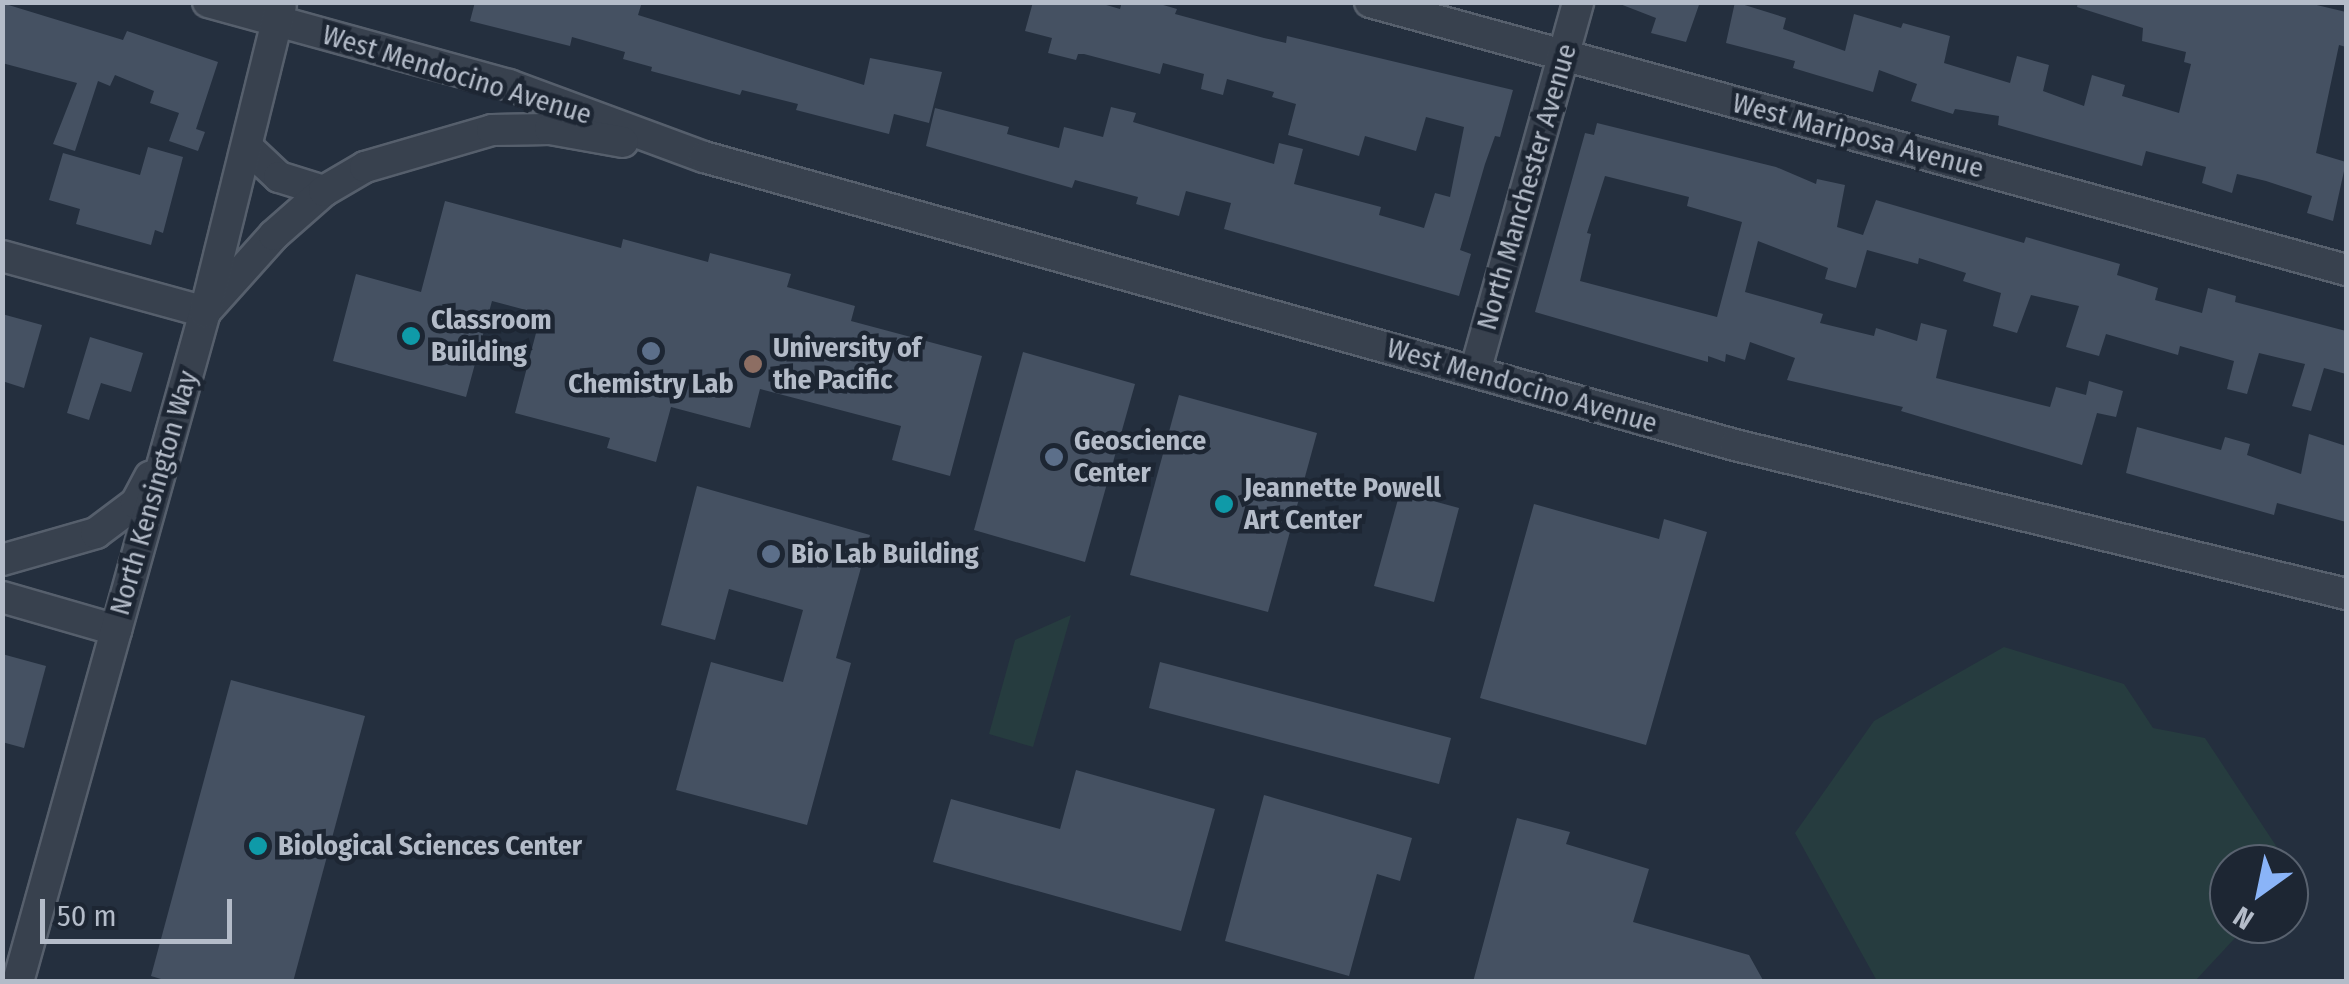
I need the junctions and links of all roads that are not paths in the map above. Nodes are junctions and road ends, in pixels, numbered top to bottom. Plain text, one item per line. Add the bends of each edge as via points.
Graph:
1 (208, 2) edge
2 (1370, 2) edge
3 (1578, 2) edge
4 (279, 12) edge
5 (1564, 54) junction
6 (247, 147) junction
7 (704, 157) junction
8 (324, 191) junction
9 (2, 256) edge
10 (2346, 270) edge
11 (204, 312) junction
12 (1474, 372) junction
13 (166, 448) junction
14 (2, 560) edge
15 (2346, 594) edge
16 (2, 597) edge
17 (116, 630) junction
18 (16, 933) edge
19 (18, 982) edge

1 - 4 street, West Mendocino Avenue
2 - 5 street, West Mariposa Avenue
3 - 5 street, North Manchester Avenue
4 - 6 street, North Kensington Way
4 - 7 street, West Mendocino Avenue
5 - 10 street, West Mariposa Avenue
5 - 12 street, North Manchester Avenue
6 - 8 street via 279,177
6 - 11 street, North Kensington Way
7 - 8 street, West Mendocino Avenue via 550,129 492,130 395,156
7 - 12 street, West Mendocino Avenue
8 - 11 street, West Mendocino Avenue via 274,234
9 - 11 street
11 - 13 street, North Kensington Way
12 - 15 street, West Mendocino Avenue via 1735,444
13 - 14 street via 136,503 120,518 58,547
13 - 17 street, North Kensington Way
16 - 17 street
17 - 18 street, North Kensington Way
18 - 19 street, North Kensington Way

